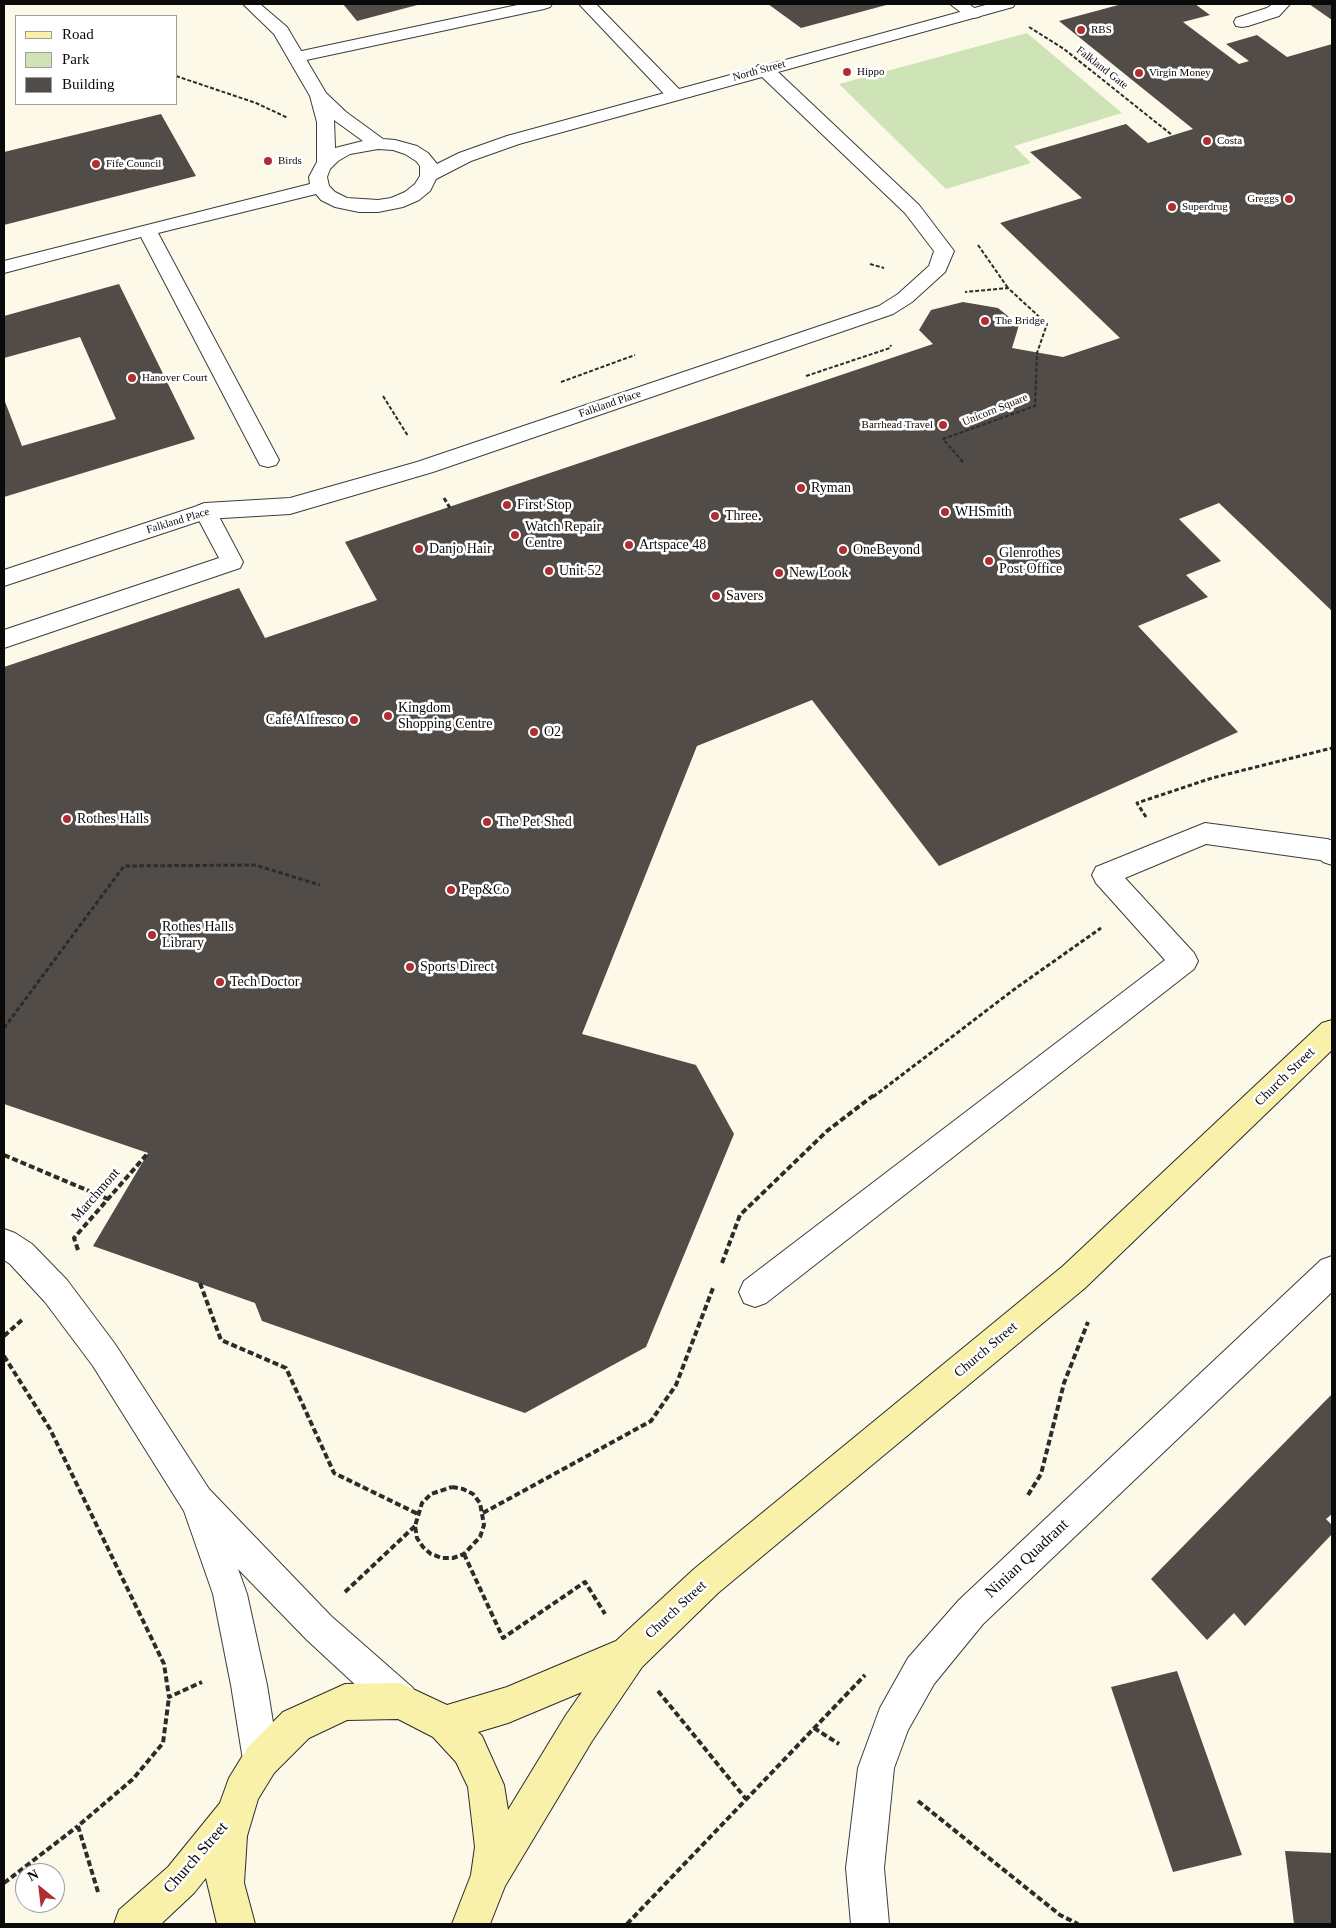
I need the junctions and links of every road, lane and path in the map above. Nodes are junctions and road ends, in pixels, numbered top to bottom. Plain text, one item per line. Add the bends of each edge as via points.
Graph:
1 (251, 4) edge
2 (276, 4) edge
3 (544, 4) edge
4 (588, 4) edge
5 (958, 4) edge
6 (1007, 4) edge
7 (1282, 4) edge
8 (973, 13) junction
9 (1242, 22) dead end
10 (1024, 24) dead end
11 (281, 31) junction
12 (297, 57) junction
13 (764, 69) junction
14 (178, 77) edge
15 (674, 94) junction
16 (319, 96) junction
17 (327, 128) junction
18 (1172, 135) dead end
19 (513, 140) junction
20 (378, 144) junction
21 (411, 150) junction
22 (326, 162) junction
23 (429, 176) junction
24 (320, 187) junction
25 (147, 230) junction
26 (975, 242) dead end
27 (870, 264) dead end
28 (4, 267) edge
29 (920, 286) junction
30 (1008, 288) junction
31 (383, 396) dead end
32 (408, 437) dead end
33 (268, 460) dead end
34 (963, 462) dead end
35 (205, 511) junction
36 (4, 578) edge
37 (4, 639) edge
38 (1330, 852) edge
39 (320, 885) dead end
40 (4, 1028) edge
41 (1332, 1032) edge
42 (148, 1153) dead end
43 (4, 1154) edge
44 (108, 1199) junction
45 (4, 1243) edge
46 (1332, 1271) edge
47 (200, 1283) dead end
48 (56, 1291) junction
49 (755, 1292) dead end
50 (1089, 1319) dead end
51 (4, 1336) edge
52 (1026, 1499) dead end
53 (197, 1501) junction
54 (418, 1514) junction
55 (629, 1654) junction
56 (868, 1672) dead end
57 (170, 1697) dead end
58 (400, 1701) junction
59 (446, 1724) junction
60 (814, 1728) junction
61 (261, 1760) junction
62 (876, 1768) junction
63 (235, 1812) junction
64 (78, 1826) junction
65 (490, 1875) junction
66 (4, 1883) edge
67 (100, 1898) dead end
68 (629, 1923) edge
69 (133, 1924) edge
70 (236, 1924) edge
71 (472, 1924) edge
72 (870, 1924) edge
73 (1078, 1924) edge

1 - 11 street
2 - 11 street
3 - 12 street
4 - 15 street
5 - 8 street
6 - 8 street, North Street
7 - 9 street via 1273,12
8 - 13 street, North Street
10 - 18 path, Falkland Gate via 1064,49
11 - 12 street
12 - 16 street
13 - 15 street, North Street
13 - 29 street, Falkland Place via 912,209 937,240 944,251 938,268
14 - 17 path via 256,103 300,124
15 - 19 street, North Street
16 - 17 street
16 - 20 street
17 - 22 street
19 - 21 street, North Street
19 - 23 street, North Street via 466,157
20 - 21 street
20 - 22 street via 345,150
21 - 23 street via 426,161
22 - 24 street via 318,177
23 - 24 street via 423,187 412,196 378,206 342,203 328,196
24 - 25 street
25 - 28 street
25 - 33 street
26 - 30 path
27 - 29 path via 894,271
29 - 30 path via 945,294
29 - 35 street, Falkland Place via 886,310 424,467 290,506
30 - 34 path, Unicorn Square via 1047,324 1037,353 1034,406 943,439
31 - 32 path
35 - 36 street, Falkland Place
35 - 37 street via 232,562
38 - 49 street via 1205,833 1105,875 1184,961
39 - 40 path via 256,865 124,866
41 - 55 street, Church Street via 1074,1277 706,1582
42 - 44 path, Marchmont
43 - 44 path
44 - 48 path, Marchmont via 74,1238 85,1270
45 - 48 street via 21,1254
46 - 62 street, Ninian Quadrant via 971,1612 921,1671 893,1721
47 - 54 path via 221,1340 286,1368 334,1473
48 - 51 path, Marchmont
48 - 53 street via 104,1355
50 - 52 path via 1064,1383 1041,1474
53 - 58 street via 319,1628
53 - 61 street via 230,1594
54 - 54 path via 422,1503 431,1494 452,1487 473,1494 480,1503 484,1525 480,1537 464,1554 442,1558 431,1554 418,1538
55 - 59 street, Church Street via 508,1705
55 - 65 street, Church Street via 579,1728
56 - 60 path
57 - 64 path via 163,1743 133,1779
58 - 59 street
58 - 61 street via 345,1702 296,1725
59 - 65 street via 469,1749 486,1785 494,1847
60 - 62 path
60 - 68 path
61 - 63 street via 242,1791
62 - 72 street, Ninian Quadrant via 865,1868
62 - 73 path via 1060,1915
63 - 69 street, Church Street via 181,1880
63 - 70 street via 228,1836 225,1883
64 - 66 path
64 - 67 path
65 - 71 street

